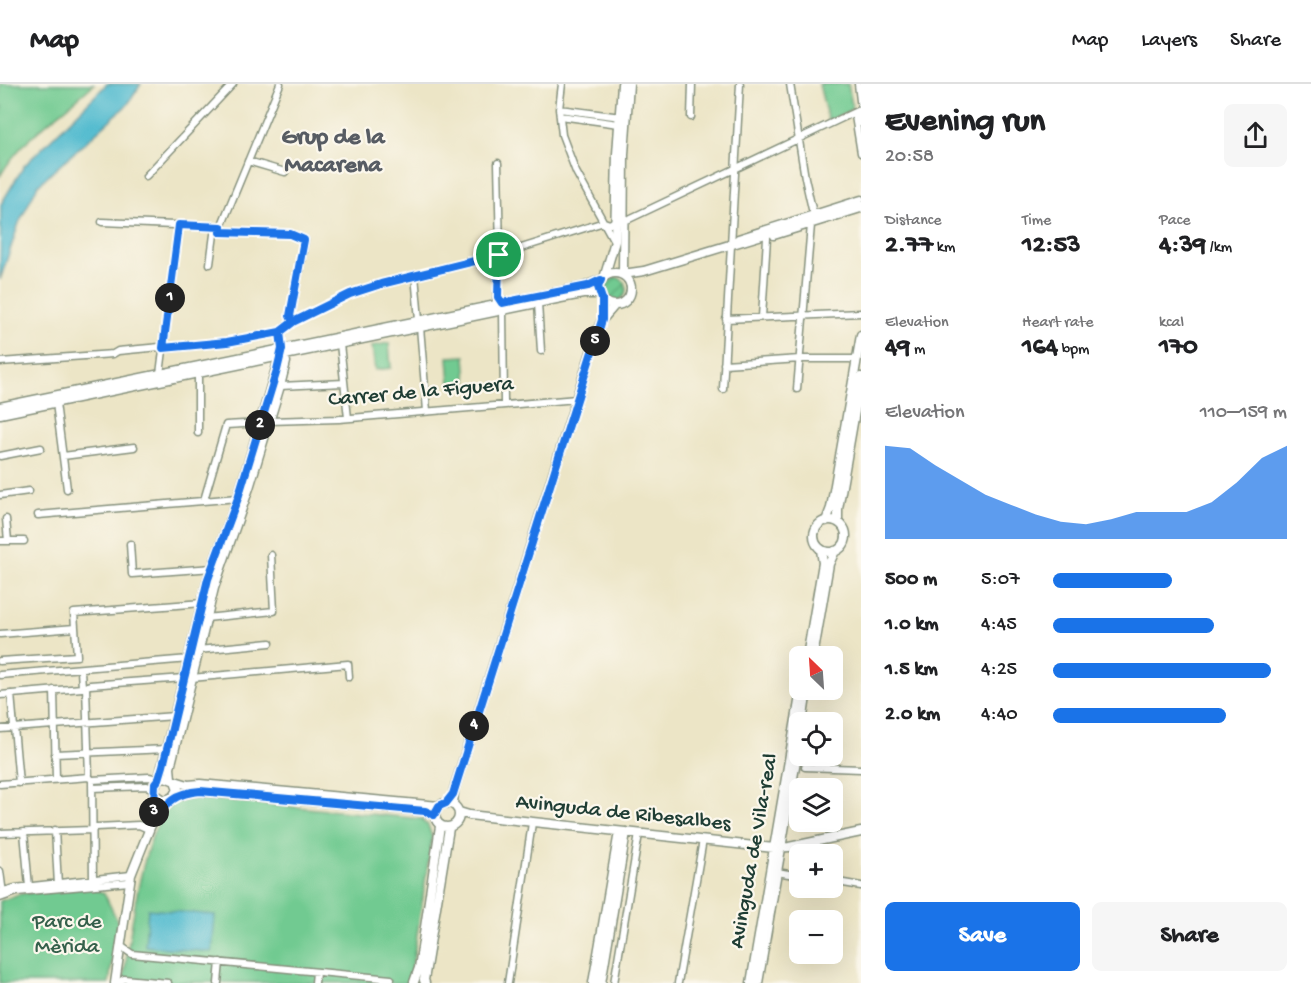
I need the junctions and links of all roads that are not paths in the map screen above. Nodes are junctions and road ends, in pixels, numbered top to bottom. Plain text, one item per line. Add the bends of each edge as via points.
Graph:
1 (233, 84) edge
2 (280, 84) edge
3 (562, 84) edge
4 (622, 84) edge
5 (629, 84) edge
6 (692, 84) edge
7 (740, 84) edge
8 (790, 84) edge
9 (858, 84) edge
10 (560, 112) junction
11 (860, 112) edge
12 (691, 117) dead end
13 (621, 120) junction
14 (861, 123) edge
15 (799, 138) junction
16 (861, 153) edge
17 (248, 161) junction
18 (498, 163) dead end
19 (735, 169) junction
20 (285, 172) dead end
21 (146, 176) dead end
22 (861, 199) edge
23 (861, 205) edge
24 (861, 209) edge
25 (814, 214) junction
26 (619, 220) junction
27 (102, 222) dead end
28 (604, 222) junction
29 (179, 225) junction
30 (811, 225) junction
31 (218, 227) junction
32 (766, 238) junction
33 (615, 242) junction
34 (730, 245) junction
35 (499, 255) junction
36 (210, 264) dead end
37 (644, 271) junction
38 (623, 274) junction
39 (415, 275) junction
40 (603, 278) junction
41 (630, 284) junction
42 (600, 297) junction
43 (538, 303) junction
44 (499, 304) junction
45 (615, 305) junction
46 (861, 313) edge
47 (803, 316) junction
48 (762, 317) junction
49 (726, 319) junction
50 (602, 320) junction
51 (293, 322) junction
52 (419, 324) junction
53 (280, 332) junction
54 (861, 335) edge
55 (340, 344) junction
56 (163, 348) junction
57 (541, 351) dead end
58 (282, 354) junction
59 (800, 359) junction
60 (857, 359) junction
61 (0, 362) edge
62 (724, 364) junction
63 (198, 373) junction
64 (160, 374) junction
65 (344, 383) junction
66 (860, 383) edge
67 (280, 386) junction
68 (723, 389) dead end
69 (797, 389) dead end
70 (577, 399) junction
71 (56, 403) junction
72 (504, 404) junction
73 (0, 407) edge
74 (427, 411) junction
75 (0, 414) edge
76 (348, 418) junction
77 (265, 422) junction
78 (857, 423) edge
79 (198, 433) dead end
80 (134, 447) dead end
81 (41, 448) dead end
82 (0, 456) edge
83 (63, 456) junction
84 (67, 489) dead end
85 (29, 491) dead end
86 (0, 495) edge
87 (238, 498) junction
88 (204, 500) junction
89 (38, 515) dead end
90 (6, 519) dead end
91 (826, 521) junction
92 (838, 522) junction
93 (8, 541) junction
94 (24, 541) dead end
95 (0, 542) edge
96 (130, 544) dead end
97 (821, 550) junction
98 (835, 551) junction
99 (272, 555) dead end
100 (216, 569) junction
101 (212, 580) junction
102 (203, 603) junction
103 (203, 618) junction
104 (75, 628) junction
105 (0, 634) edge
106 (270, 643) dead end
107 (809, 646) edge
108 (815, 646) edge
109 (195, 649) junction
110 (189, 659) junction
111 (0, 661) edge
112 (81, 670) dead end
113 (0, 675) edge
114 (349, 677) dead end
115 (188, 678) junction
116 (84, 687) junction
117 (54, 690) junction
118 (11, 694) junction
119 (0, 695) edge
120 (799, 700) edge
121 (178, 717) junction
122 (87, 722) junction
123 (54, 724) junction
124 (14, 728) junction
125 (0, 729) edge
126 (167, 749) junction
127 (88, 753) junction
128 (55, 754) junction
129 (794, 766) edge
130 (805, 768) dead end
131 (861, 769) edge
132 (56, 779) junction
133 (91, 779) junction
134 (158, 779) junction
135 (173, 780) junction
136 (19, 783) junction
137 (0, 784) edge
138 (92, 788) junction
139 (154, 792) junction
140 (172, 798) junction
141 (451, 809) junction
142 (434, 815) junction
143 (153, 820) junction
144 (532, 823) junction
145 (445, 827) junction
146 (148, 829) junction
147 (55, 830) junction
148 (92, 830) junction
149 (24, 832) junction
150 (623, 832) junction
151 (861, 832) edge
152 (0, 833) edge
153 (639, 834) junction
154 (703, 840) junction
155 (777, 848) junction
156 (0, 871) edge
157 (777, 872) junction
158 (789, 874) edge
159 (130, 878) junction
160 (93, 882) junction
161 (843, 883) edge
162 (58, 885) junction
163 (861, 886) edge
164 (29, 889) junction
165 (2, 895) edge
166 (119, 945) junction
167 (219, 962) junction
168 (316, 972) junction
169 (391, 979) dead end
170 (117, 980) edge
171 (168, 983) edge
172 (218, 983) edge
173 (315, 983) edge
174 (413, 983) edge
175 (421, 983) edge
176 (425, 983) edge
177 (508, 983) edge
178 (593, 983) edge
179 (601, 983) edge
180 (614, 983) edge
181 (678, 983) edge
182 (751, 983) edge
183 (758, 983) edge

1 - 21 street
2 - 17 street
3 - 10 street
4 - 13 main road
5 - 13 main road
6 - 12 street
7 - 19 street
8 - 15 street
9 - 11 street
10 - 13 street
10 - 28 street via 562,135 571,161
11 - 14 street
11 - 15 street
11 - 16 street via 855,116
13 - 26 main road
15 - 19 street
15 - 25 street
17 - 20 street
17 - 31 street
18 - 35 street
19 - 26 street via 627,220
19 - 34 street
22 - 25 street
23 - 34 main road
24 - 30 street
25 - 34 street via 738,238
26 - 28 street
26 - 33 main road
26 - 38 main road
27 - 29 street
28 - 33 street
28 - 35 street
29 - 31 street
29 - 56 street
30 - 32 street
30 - 47 street
31 - 36 street
31 - 51 street via 220,232 290,234 304,240 290,316
32 - 34 street
32 - 48 street
33 - 40 main road
34 - 37 main road
34 - 49 street
35 - 39 street
35 - 44 street
37 - 38 main road
37 - 41 main road
38 - 40 main road via 614,272
38 - 41 main road
39 - 51 street via 350,294
39 - 52 street
40 - 42 main road via 598,287
40 - 44 main road via 588,286
41 - 45 main road via 628,297
42 - 43 main road via 584,294
42 - 45 main road
42 - 50 main road
43 - 44 main road
43 - 57 street
44 - 52 main road
44 - 72 street
45 - 50 main road
46 - 47 street
47 - 48 street
47 - 59 street
48 - 49 street
49 - 62 street
50 - 70 main road
51 - 53 street
52 - 55 main road
52 - 58 main road
52 - 74 street
53 - 56 street
53 - 58 street
54 - 60 main road
55 - 58 main road
55 - 65 street
56 - 61 street
56 - 64 street
58 - 63 main road
58 - 64 main road
58 - 67 main road via 286,362
58 - 77 main road
59 - 60 street
59 - 62 street
59 - 69 street
60 - 91 main road
62 - 68 street
63 - 71 main road
63 - 79 street
64 - 73 main road
65 - 67 street
65 - 76 street
66 - 78 main road
67 - 77 main road
70 - 72 street, Carrer de la Figuera
70 - 141 main road
71 - 75 main road
71 - 83 street
72 - 74 street, Carrer de la Figuera
74 - 76 street, Carrer de la Figuera
76 - 77 street, Carrer de la Figuera
77 - 87 main road
77 - 88 street, Carrer de la Figuera via 226,425
77 - 100 main road via 244,504
78 - 92 main road
80 - 83 street
81 - 82 street
83 - 84 street
85 - 86 street
87 - 88 street
87 - 100 main road
88 - 89 street
90 - 93 street
91 - 92 main road
91 - 97 main road via 814,535
92 - 98 main road via 846,537
93 - 94 street
93 - 95 street
96 - 100 street via 132,574
97 - 98 main road
97 - 107 main road via 823,563
98 - 108 main road via 829,564
99 - 103 street via 274,611
100 - 101 main road
101 - 102 main road
101 - 103 main road
102 - 103 main road
102 - 104 street via 74,613
103 - 109 main road
104 - 105 street
104 - 111 street via 77,656
106 - 109 street
109 - 110 main road
109 - 115 main road
110 - 113 street
110 - 115 main road
112 - 116 street
114 - 115 street via 348,664
115 - 116 street
115 - 121 main road
116 - 117 street
116 - 122 street
117 - 118 street
117 - 123 street
118 - 119 street
118 - 124 street
120 - 155 main road, Avinguda de Vila-real
121 - 122 street
121 - 126 main road
121 - 135 main road via 170,768
122 - 123 street
122 - 127 street
123 - 124 street
123 - 128 street
124 - 125 street
124 - 136 street
126 - 127 street
126 - 134 main road
127 - 128 street
127 - 133 street
128 - 132 street
129 - 155 main road, Avinguda de Vila-real
130 - 131 street
132 - 133 street
132 - 136 street
133 - 134 street
133 - 138 street
134 - 135 main road
134 - 139 main road
135 - 140 main road via 178,789
135 - 141 main road, Avinguda de Ribesalbes via 188,785
136 - 137 street
138 - 139 street via 147,786
138 - 148 street
139 - 140 main road via 164,800
139 - 143 main road
140 - 142 main road via 200,791 425,811
140 - 143 main road
141 - 142 main road
141 - 144 main road, Avinguda de Ribesalbes
141 - 145 main road via 455,825
142 - 145 main road
143 - 146 main road
144 - 150 main road, Avinguda de Ribesalbes
144 - 177 street
145 - 174 main road via 420,968
145 - 176 main road
146 - 148 street via 139,825
146 - 159 main road
147 - 148 street
147 - 149 street
147 - 162 street
148 - 160 street
149 - 152 street
149 - 164 street
150 - 153 main road, Avinguda de Ribesalbes
150 - 178 main road
150 - 179 main road
151 - 155 main road, Avinguda de Ribesalbes
153 - 154 main road, Avinguda de Ribesalbes
153 - 180 street
154 - 155 main road, Avinguda de Ribesalbes
154 - 181 street
155 - 157 main road, Avinguda de Vila-real
155 - 182 main road, Avinguda de Vila-real
156 - 165 street
157 - 158 street
157 - 183 main road, Avinguda de Vila-real
159 - 160 street
159 - 166 main road via 119,924
160 - 162 street
161 - 163 street
162 - 164 street
164 - 165 street
166 - 167 street via 132,954
166 - 170 main road
167 - 168 street
167 - 172 street
168 - 169 street
168 - 173 street
170 - 171 street
174 - 175 main road

